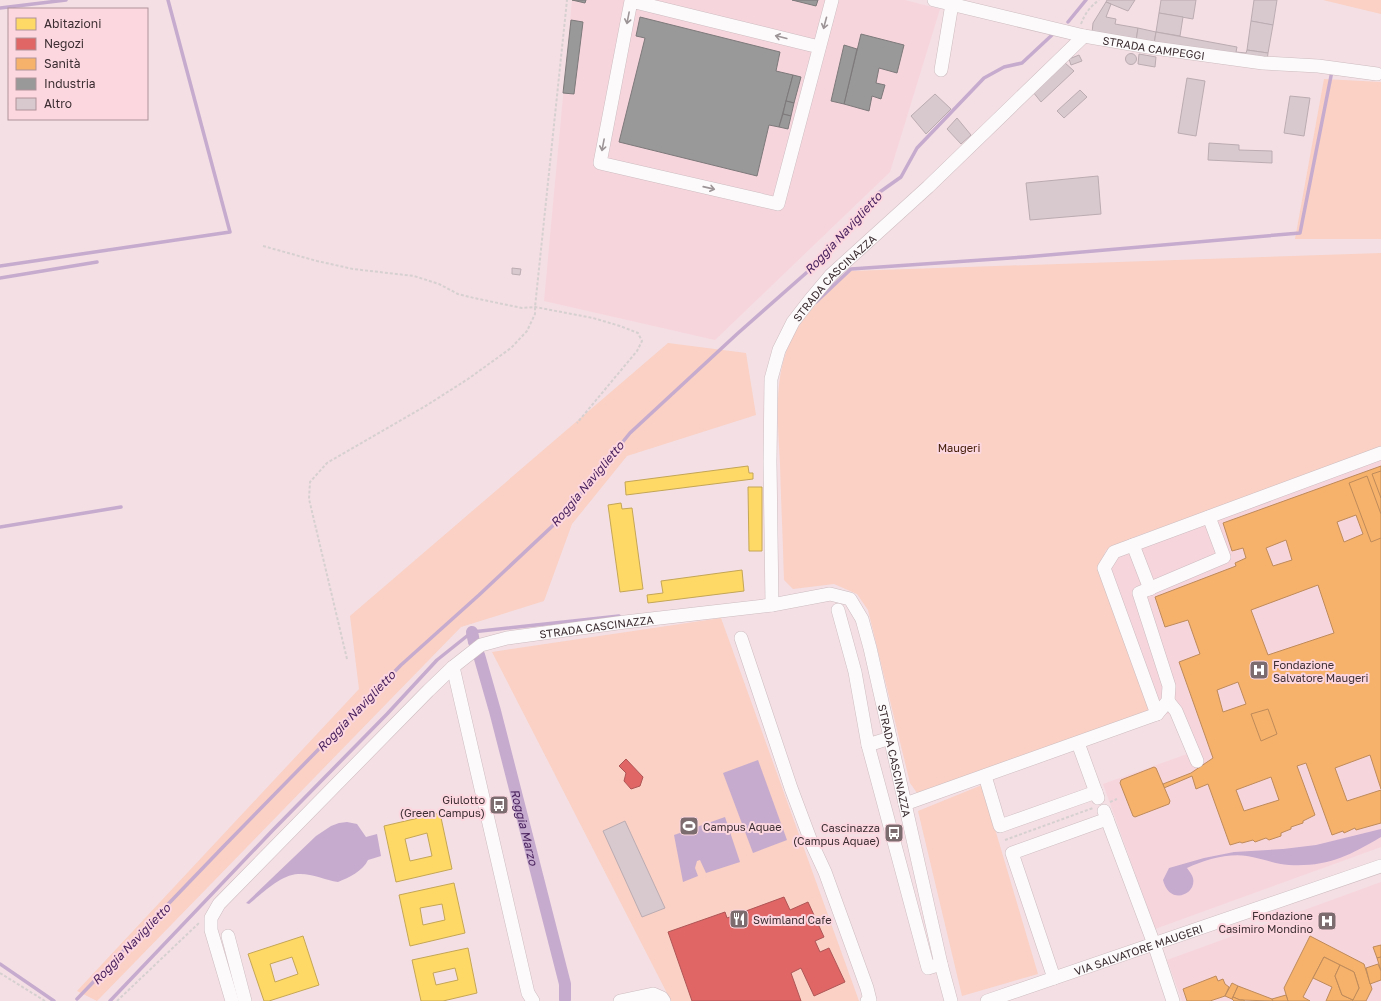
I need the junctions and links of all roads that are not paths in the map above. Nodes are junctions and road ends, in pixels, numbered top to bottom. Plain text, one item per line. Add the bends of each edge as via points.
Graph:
1 (832, 0) edge
2 (934, 0) edge
3 (952, 4) junction
4 (1084, 36) junction
5 (819, 46) junction
6 (941, 70) dead end
7 (1377, 74) dead end
8 (1381, 453) edge
9 (1209, 517) junction
10 (1133, 545) junction
11 (1150, 589) junction
12 (772, 605) junction
13 (838, 610) dead end
14 (741, 638) dead end
15 (870, 648) junction
16 (850, 656) junction
17 (453, 667) junction
18 (1168, 701) junction
19 (1157, 714) junction
20 (890, 738) junction
21 (1078, 743) junction
22 (868, 745) junction
23 (1197, 761) dead end
24 (985, 776) junction
25 (905, 804) junction
26 (1101, 805) junction
27 (917, 858) junction
28 (899, 863) junction
29 (1381, 866) edge
30 (228, 936) dead end
31 (1154, 944) junction
32 (941, 964) junction
33 (236, 965) junction
34 (223, 968) junction
35 (1054, 978) junction
36 (232, 1001) edge
37 (245, 1001) edge
38 (533, 1001) edge
39 (620, 1001) edge
40 (664, 1001) edge
41 (867, 1001) edge
42 (951, 1001) edge
43 (987, 1001) edge
44 (1173, 1001) edge

1 -> 5 street
2 - 3 street, STRADA CAMPEGGI
3 - 4 street, STRADA CAMPEGGI
3 - 6 street
4 - 7 street, STRADA CAMPEGGI via 1263,63 1318,66
4 - 12 street, STRADA CASCINAZZA via 928,187 831,275 793,322 779,350 771,379
5 -> 5 street via 631,0 600,163 778,204
8 - 9 street
9 - 10 street
9 - 11 street via 1224,557
10 - 11 street
10 - 19 street via 1114,552 1104,568
11 - 18 street via 1139,593 1169,686
12 - 15 street, STRADA CASCINAZZA via 830,594 850,599 862,619
12 - 17 street, STRADA CASCINAZZA via 507,638 481,645
13 - 16 street
14 - 41 street via 794,795 867,988 870,1000
15 - 16 street
15 - 20 street, STRADA CASCINAZZA
16 - 22 street
17 - 34 street, STRADA CASCINAZZA via 219,904 211,918 211,930
17 - 38 street via 528,993
18 - 19 street
18 - 23 street via 1176,711
19 - 21 street
20 - 22 street
20 - 25 street, STRADA CASCINAZZA
21 - 24 street
21 - 26 street
22 - 28 street
24 - 25 street
24 - 26 street via 1000,826
25 - 27 street, STRADA CASCINAZZA
26 - 31 street
26 - 35 street via 1012,853
27 - 28 street
27 - 32 street, STRADA CASCINAZZA
28 - 32 street via 928,968
29 - 31 street, VIA SALVATORE MAUGERI
30 - 33 street
31 - 35 street, VIA SALVATORE MAUGERI
31 - 44 street
32 - 42 street, STRADA CASCINAZZA
33 - 34 street
33 - 37 street
34 - 36 street, STRADA CASCINAZZA
35 - 43 street, VIA SALVATORE MAUGERI
39 - 40 street via 652,994

